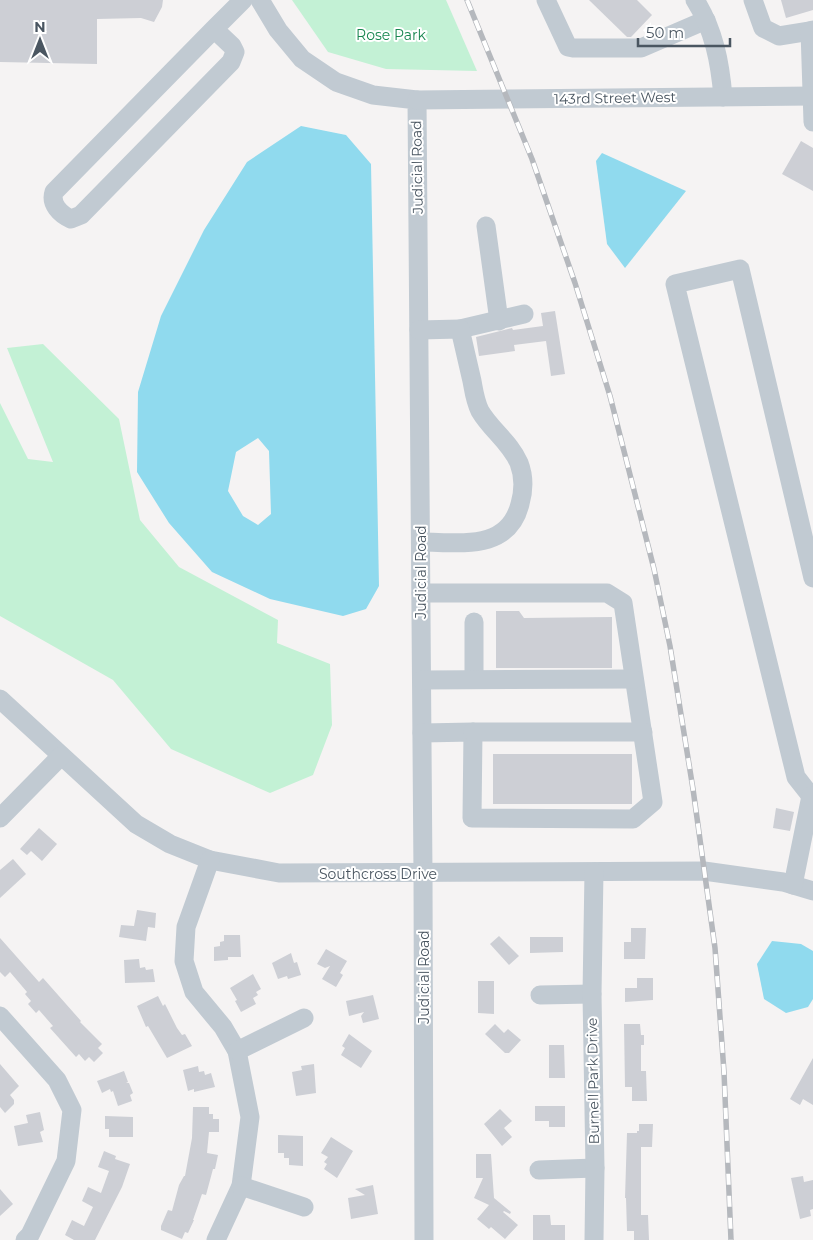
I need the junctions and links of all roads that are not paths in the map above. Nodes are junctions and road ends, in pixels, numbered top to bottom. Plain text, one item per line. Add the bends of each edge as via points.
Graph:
1 (243, 0) edge
2 (260, 0) edge
3 (546, 0) edge
4 (695, 0) edge
5 (753, 0) edge
6 (706, 20) junction
7 (214, 29) junction
8 (812, 30) edge
9 (813, 96) edge
10 (723, 97) junction
11 (417, 100) junction
12 (813, 122) edge
13 (486, 226) dead end
14 (524, 314) dead end
15 (499, 321) junction
16 (419, 330) junction
17 (460, 330) junction
18 (421, 542) junction
19 (813, 578) edge
20 (421, 593) junction
21 (474, 622) dead end
22 (634, 678) junction
23 (474, 679) junction
24 (422, 680) junction
25 (0, 699) edge
26 (473, 732) junction
27 (643, 732) junction
28 (422, 733) junction
29 (61, 756) junction
30 (812, 796) edge
31 (0, 818) edge
32 (210, 860) junction
33 (594, 872) junction
34 (424, 874) junction
35 (794, 885) junction
36 (813, 891) edge
37 (592, 994) junction
38 (540, 995) dead end
39 (0, 1016) edge
40 (304, 1018) dead end
41 (236, 1050) junction
42 (595, 1168) junction
43 (539, 1170) dead end
44 (241, 1186) junction
45 (304, 1207) dead end
46 (25, 1240) edge
47 (216, 1240) edge
48 (424, 1240) edge
49 (594, 1240) edge

1 - 7 street
2 - 11 street, Judicial Road via 278,30 302,59 336,82 373,95
3 - 6 street via 568,47 574,48 641,48
4 - 6 street
5 - 8 street via 762,28 779,36
6 - 10 street via 718,53
7 - 7 street via 54,192 55,206 67,217 72,219 81,215 231,62 235,52 232,46
8 - 9 street
9 - 10 street, 143rd Street West
9 - 12 street
10 - 11 street, 143rd Street West
11 - 16 street, Judicial Road
13 - 15 street
14 - 15 street
15 - 17 street
16 - 17 street
16 - 18 street, Judicial Road
17 - 18 street via 476,400 519,464 523,492 513,520 504,532 494,538 477,542
18 - 20 street, Judicial Road
19 - 30 street via 740,269 675,284 796,777
20 - 22 street via 607,593 623,603
20 - 24 street, Judicial Road
21 - 23 street
22 - 23 street
22 - 27 street
23 - 24 street
24 - 28 street, Judicial Road
25 - 29 street, Southcross Drive
26 - 27 street
26 - 27 street via 472,818 634,819 653,802
26 - 28 street
28 - 34 street, Judicial Road
29 - 31 street
29 - 32 street, Southcross Drive via 136,824 170,844
30 - 35 street
32 - 34 street, Southcross Drive via 279,873
32 - 41 street via 186,927 184,961 194,992 223,1027
33 - 34 street, Southcross Drive
33 - 35 street, Southcross Drive via 704,871
33 - 37 street, Burnell Park Drive
34 - 48 street, Judicial Road
35 - 36 street, Southcross Drive
37 - 38 street
37 - 42 street, Burnell Park Drive
39 - 46 street via 57,1080 72,1110 66,1161
40 - 41 street
41 - 44 street via 250,1116
42 - 43 street
42 - 49 street, Burnell Park Drive
44 - 45 street
44 - 47 street

